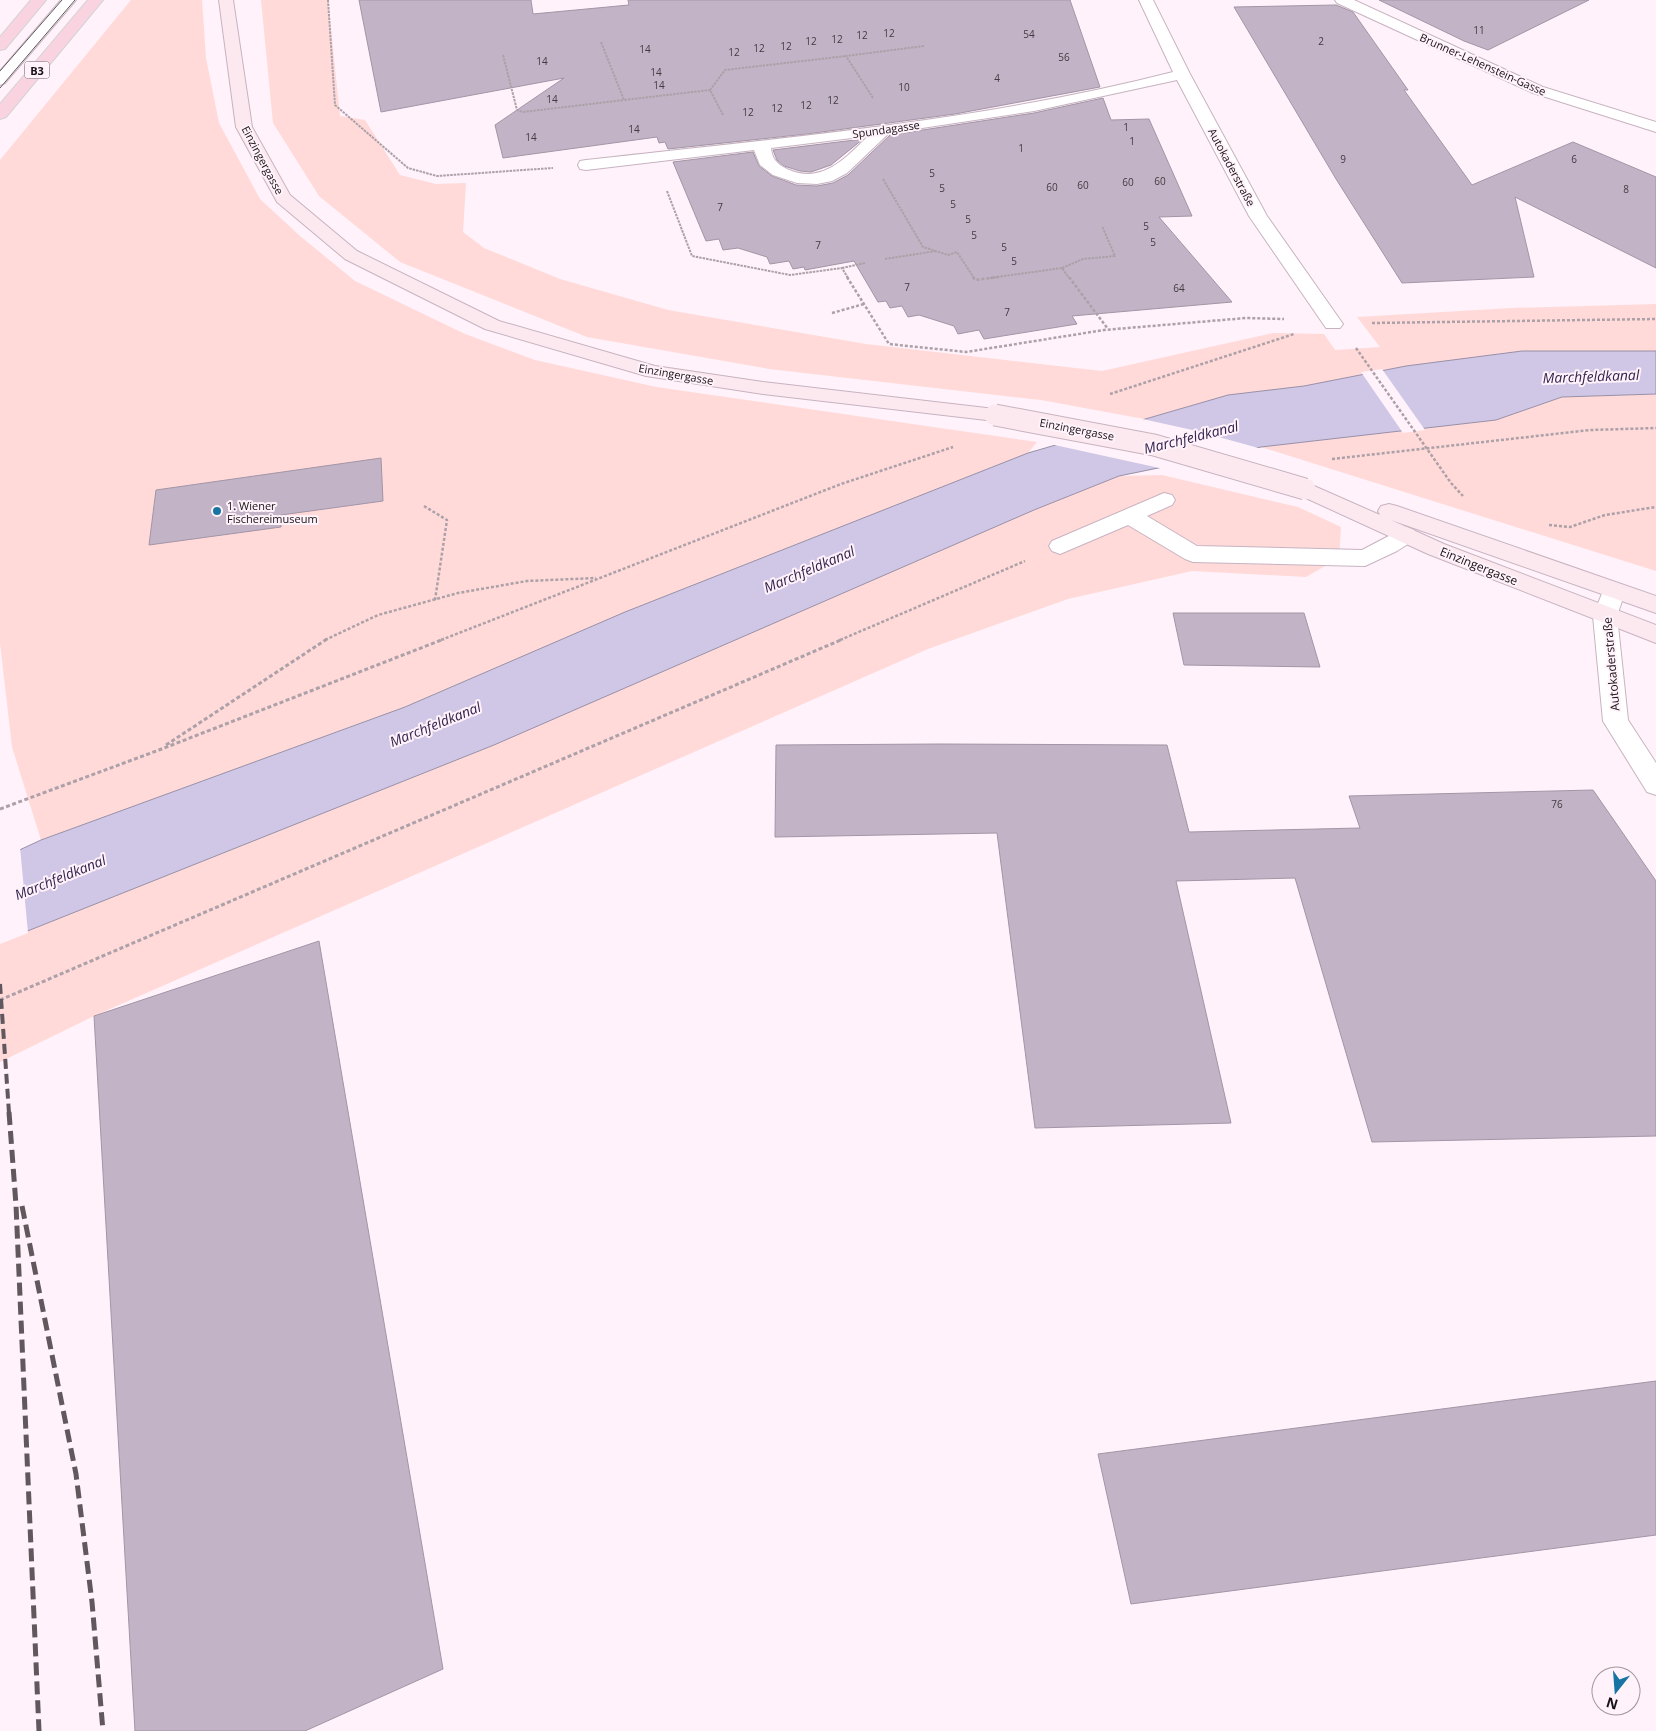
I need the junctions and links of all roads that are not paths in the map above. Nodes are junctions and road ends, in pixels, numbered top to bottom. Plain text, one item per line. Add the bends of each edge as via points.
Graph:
1 (39, 0) edge
2 (69, 0) edge
3 (96, 0) edge
4 (1146, 0) edge
5 (1342, 0) edge
6 (225, 2) edge
7 (0, 46) edge
8 (1182, 74) junction
9 (0, 80) edge
10 (0, 114) edge
11 (1656, 127) edge
12 (888, 128) junction
13 (762, 146) junction
14 (586, 165) road end
15 (1333, 324) dead end
16 (1305, 489) junction
17 (1164, 500) dead end
18 (1130, 516) junction
19 (1406, 535) junction
20 (1060, 546) road end
21 (1613, 592) junction
22 (1656, 605) edge
23 (1605, 616) junction
24 (1656, 634) edge
25 (1656, 785) edge

1 - 7 main road
2 - 9 street
3 - 10 main road, B3
4 - 8 street, Autokaderstraße
5 - 11 street, Brunner-Lehenstein-Gasse via 1538,90
6 - 16 main road, Einzingergasse, bridge via 244,127 283,198 351,255 492,325 653,372 995,414 1154,445
8 - 12 street, Spundagasse via 1116,92
8 - 15 street, Autokaderstraße via 1258,216
12 - 13 street, Spundagasse
12 - 13 street via 834,174 810,179 774,170 764,159
13 - 14 street, Spundagasse
16 - 19 main road, Einzingergasse
16 - 21 main road, Einzingergasse via 1355,500 1465,536
17 - 18 street
18 - 19 street via 1194,554 1365,558
18 - 20 street
19 - 23 main road, Einzingergasse
21 - 22 main road, Einzingergasse
21 - 23 street, Autokaderstraße
23 - 24 main road, Einzingergasse
23 - 25 street, Autokaderstraße via 1616,721

